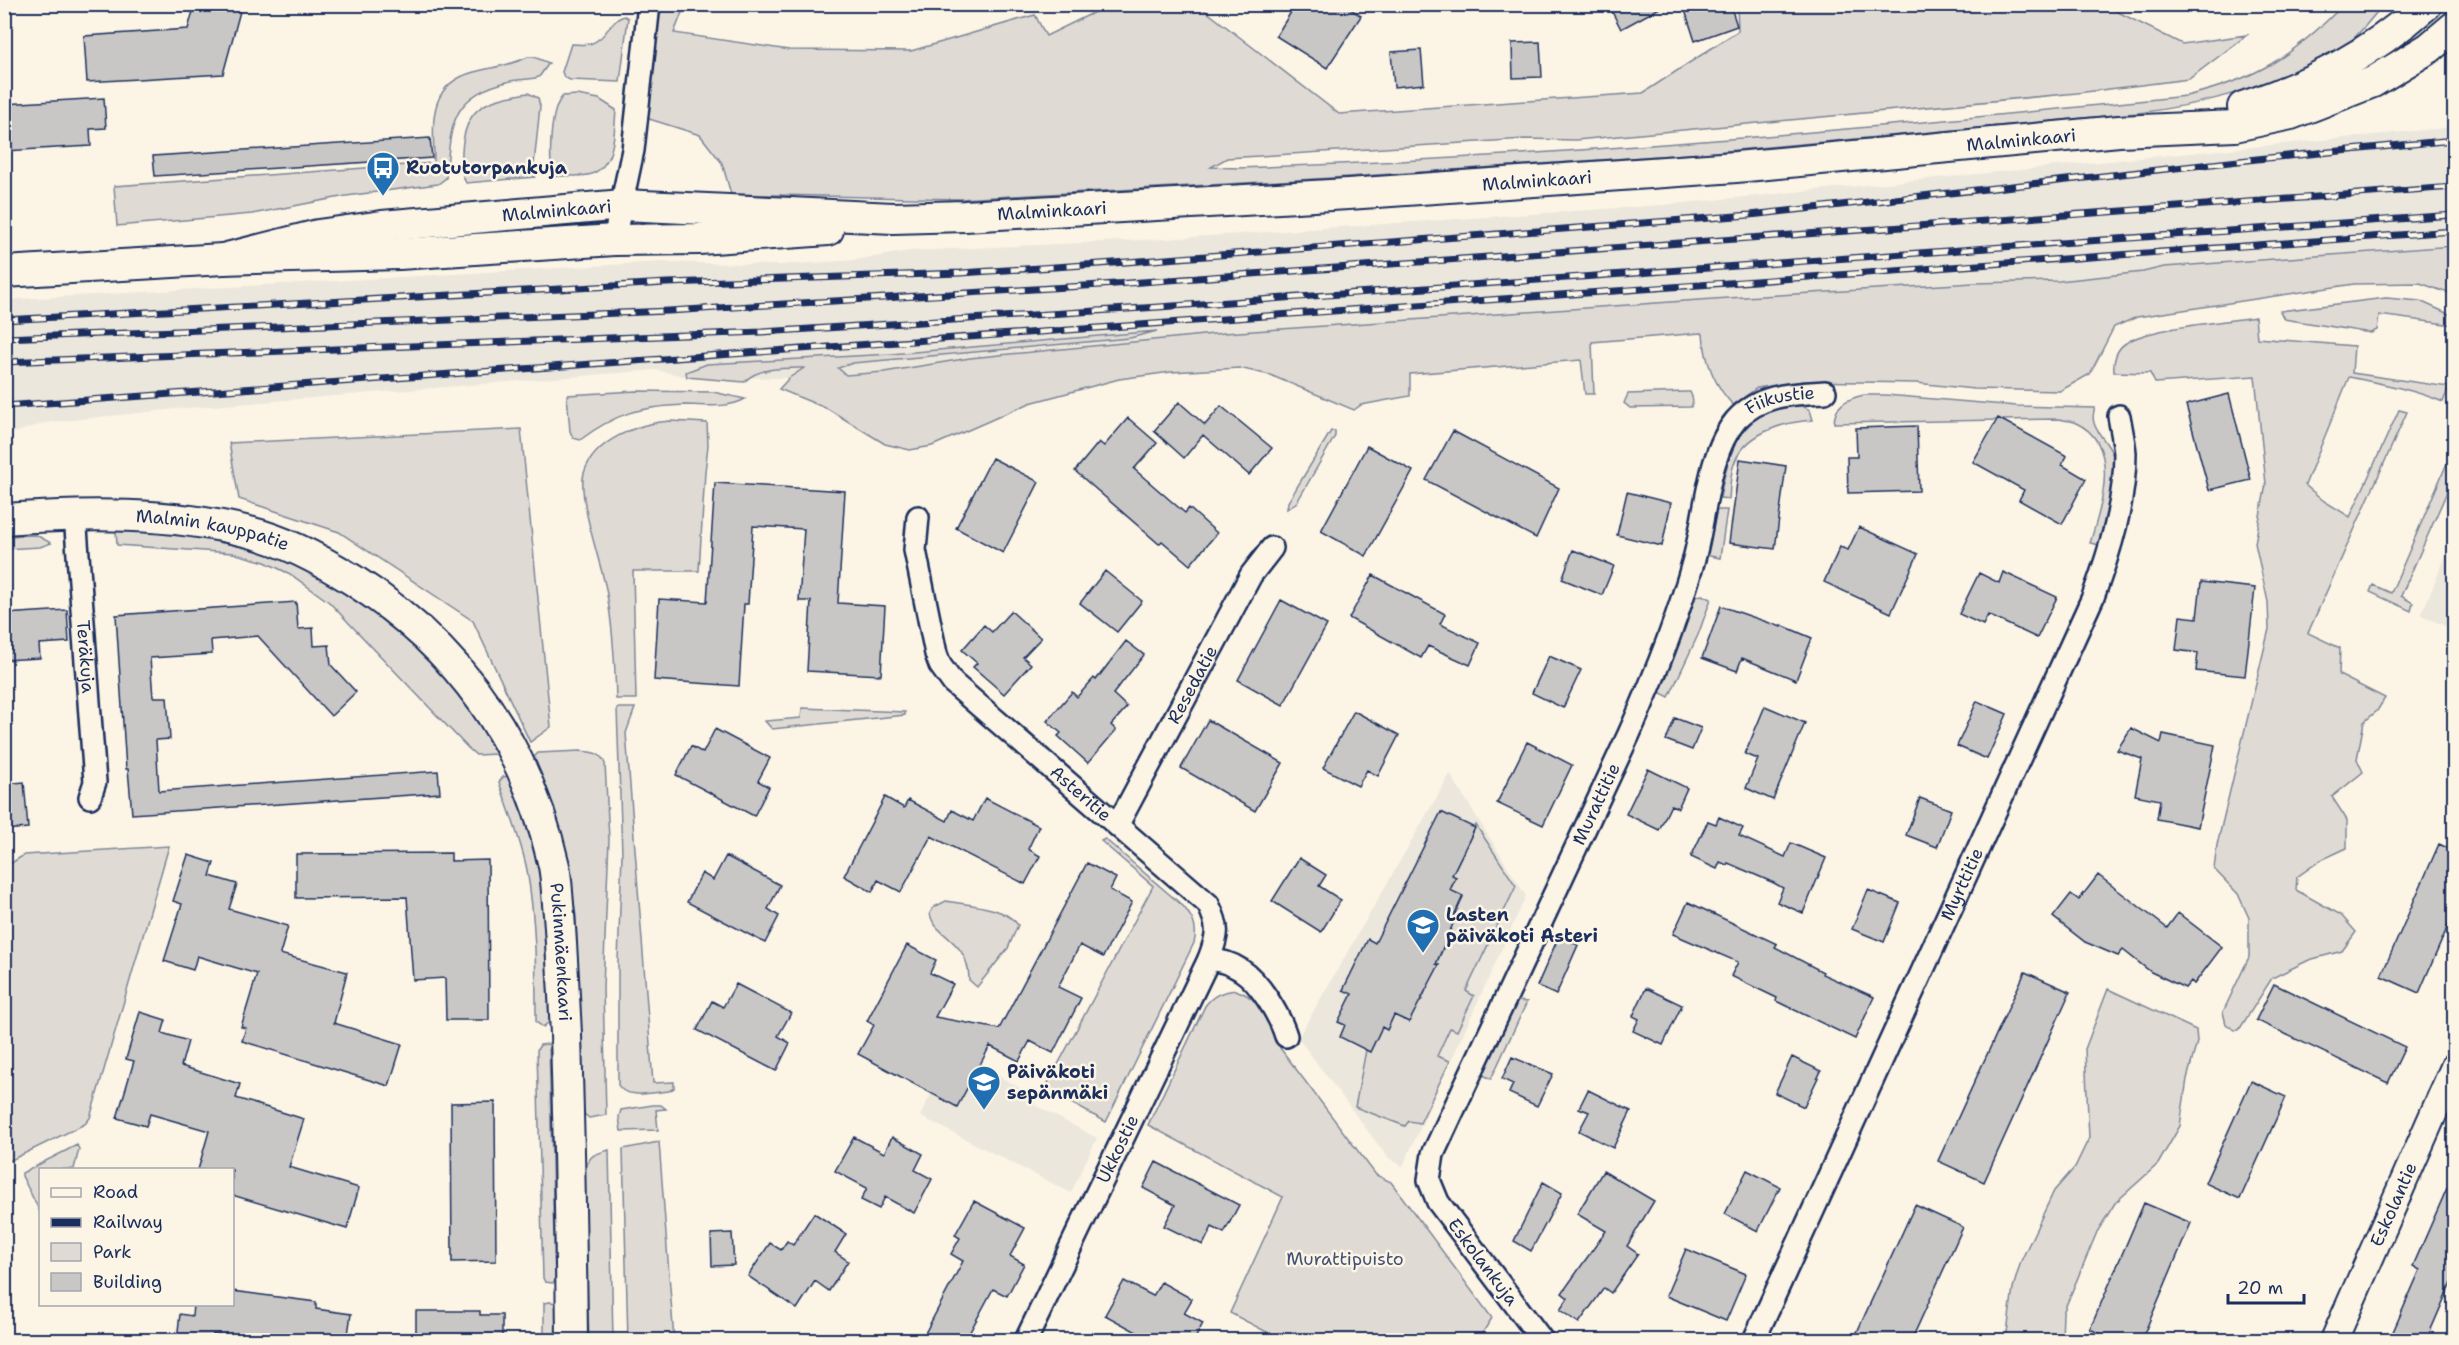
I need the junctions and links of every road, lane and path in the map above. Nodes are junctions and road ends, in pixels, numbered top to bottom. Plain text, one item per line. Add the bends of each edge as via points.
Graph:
1 (649, 4) edge
2 (2427, 4) edge
3 (2454, 27) edge
4 (2180, 128) junction
5 (623, 205) junction
6 (893, 218) junction
7 (614, 240) junction
8 (223, 260) junction
9 (4, 272) edge
10 (1825, 392) dead end
11 (2119, 416) dead end
12 (1738, 418) joint
13 (75, 515) junction
14 (918, 517) dead end
15 (4, 519) edge
16 (1272, 548) dead end
17 (401, 613) joint
18 (90, 797) dead end
19 (1118, 824) junction
20 (1209, 959) junction
21 (1286, 1036) dead end
22 (2454, 1067) edge
23 (1429, 1180) joint
24 (572, 1341) edge
25 (1026, 1341) edge
26 (1542, 1341) edge
27 (1754, 1341) edge
28 (2334, 1341) edge

1 - 5 street
2 - 4 main road, Malminkaari via 2371,47 2322,77
3 - 4 main road, Malminkaari via 2429,48 2373,82 2332,100 2235,126
4 - 6 main road, Malminkaari via 1724,168 1336,195
5 - 6 main road, Malminkaari
5 - 7 street
5 - 8 main road, Malminkaari via 382,226 318,236
6 - 7 main road, Malminkaari via 824,231
7 - 8 main road, Malminkaari via 344,257
8 - 9 main road, Malminkaari
10 - 12 street, Fiikustie via 1769,398
11 - 27 street, Myrttitie via 2125,451 2123,482 2108,556 2093,597
12 - 23 street, Murattitie via 1720,447 1694,560 1658,664 1433,1154
13 - 15 main road, Malmin kauppatie
13 - 17 main road, Malmin kauppatie via 143,516 253,533 312,556
13 - 18 street, Teräkuja via 95,782
14 - 19 street, Asteritie via 915,550 940,665 953,683
16 - 19 street, Resedatie via 1251,575
17 - 24 main road, Pukinmäenkaari via 468,680 496,721 516,755 541,817 555,870 570,1140
19 - 20 street, Asteritie via 1208,904 1217,925
20 - 21 street via 1243,970 1281,1021
20 - 25 street, Ukkostie
22 - 28 street, Eskolantie
23 - 26 street, Eskolankuja via 1438,1202

